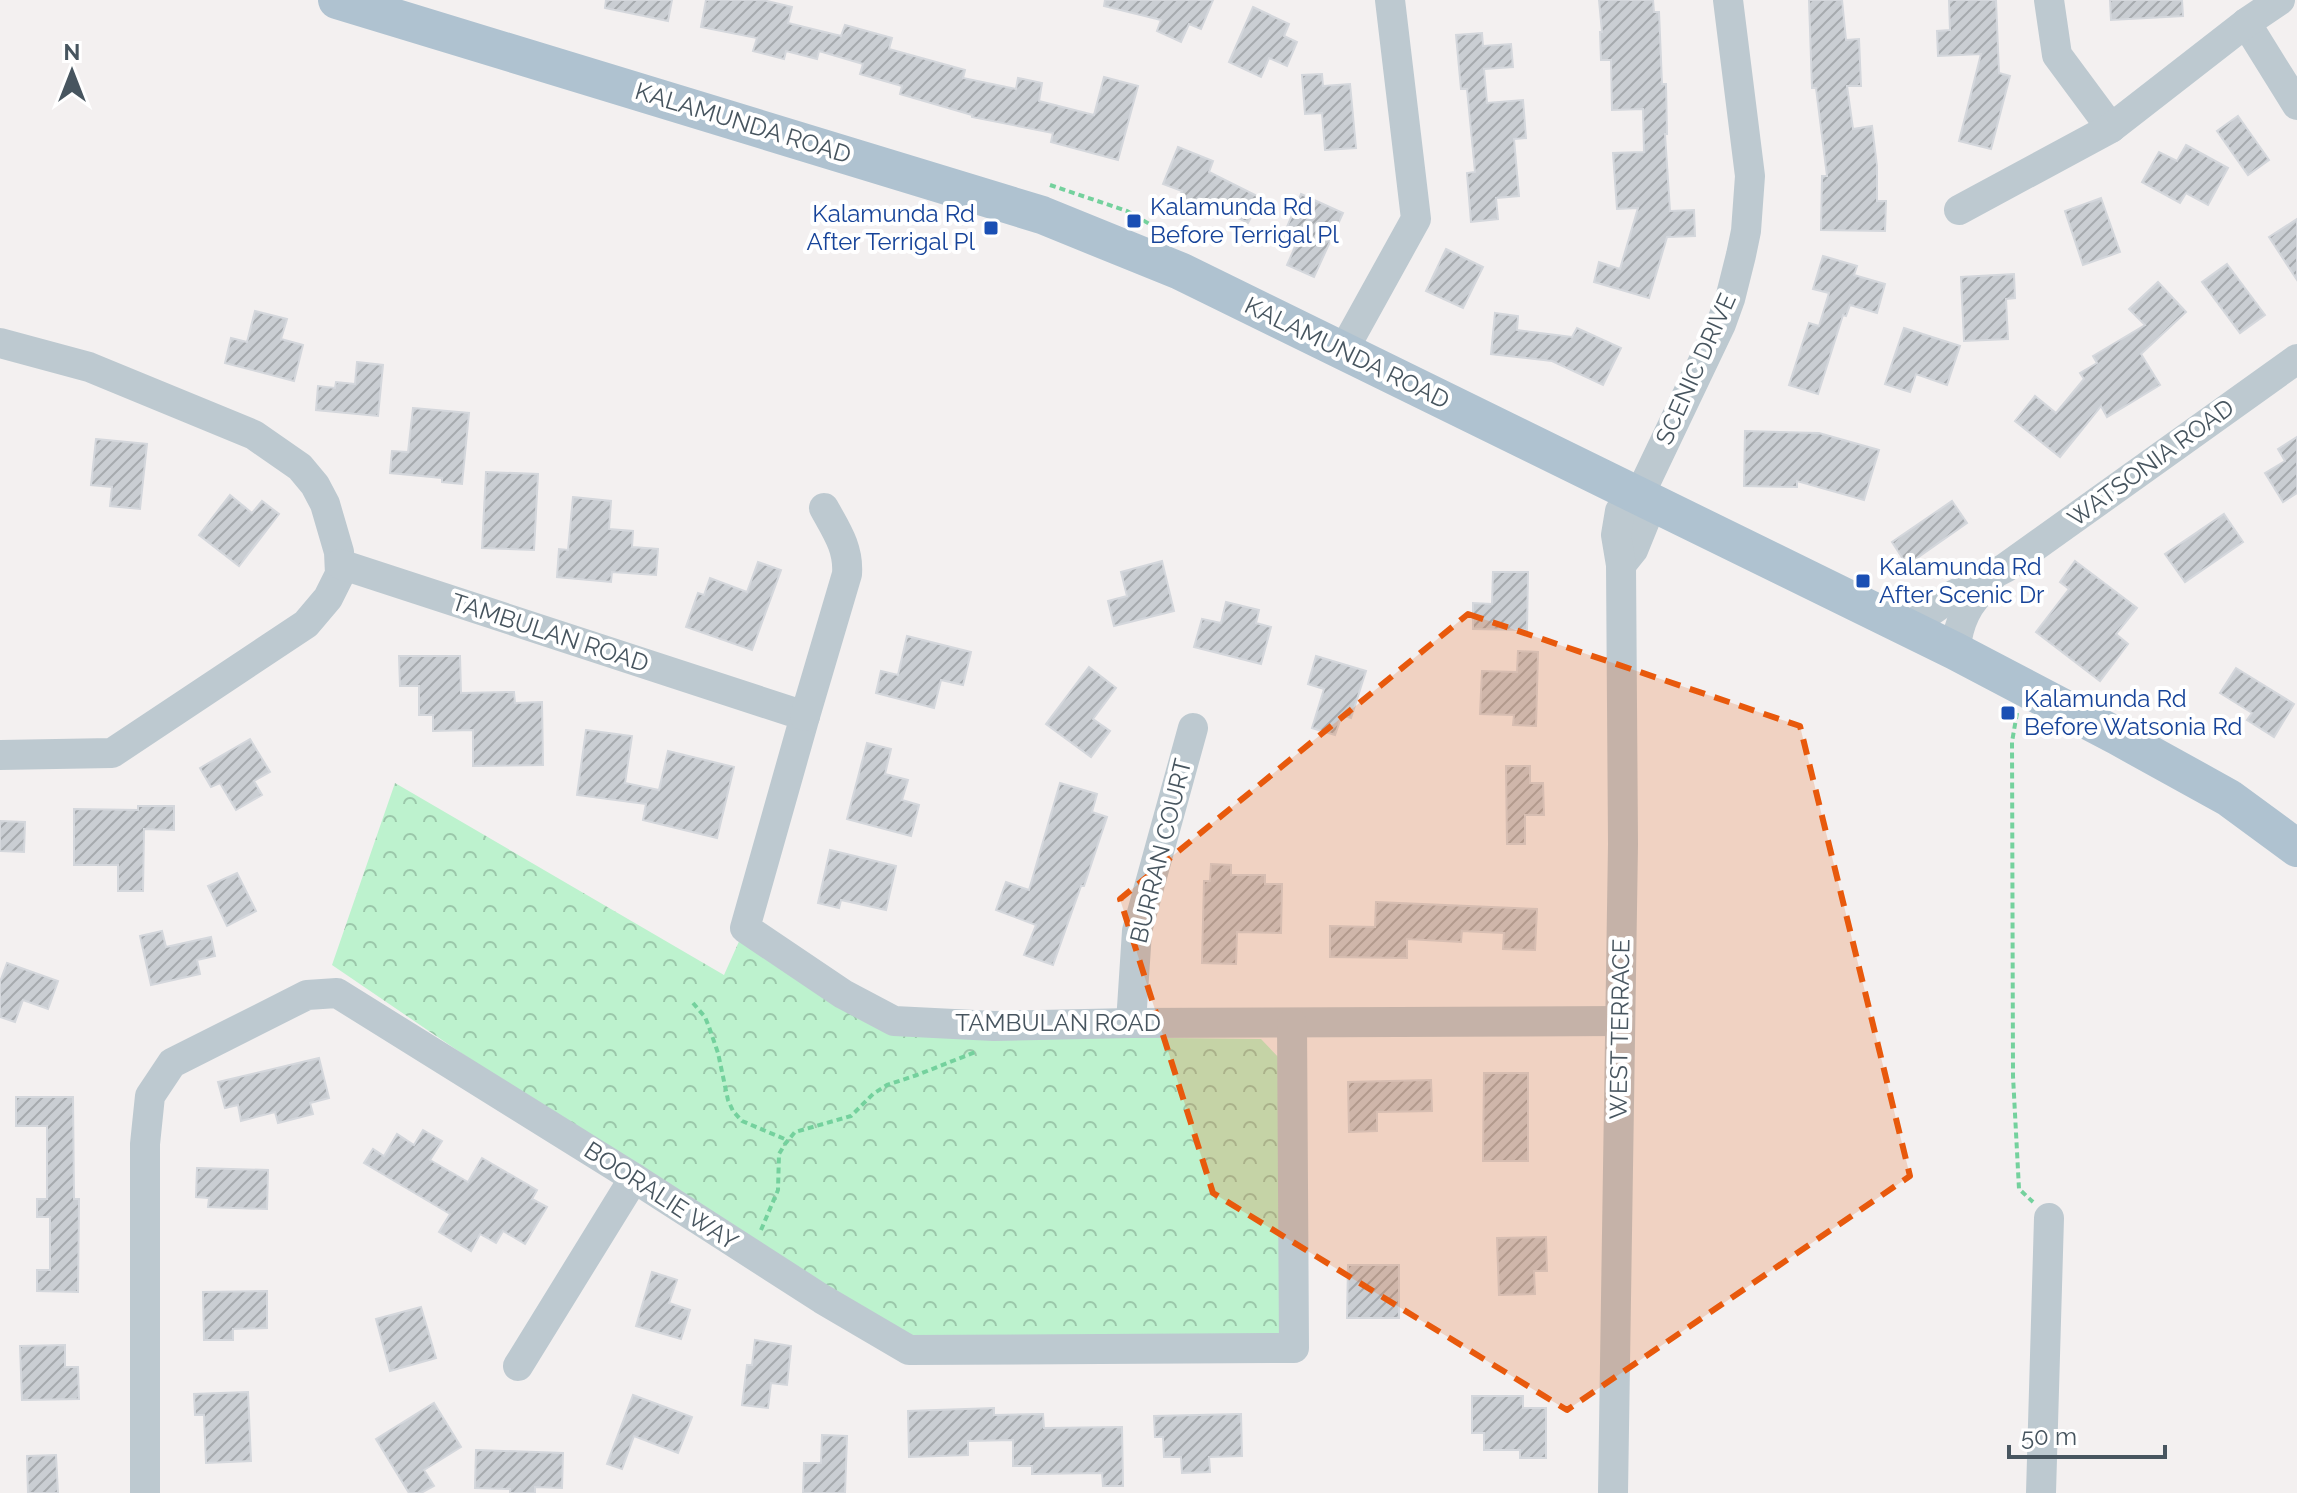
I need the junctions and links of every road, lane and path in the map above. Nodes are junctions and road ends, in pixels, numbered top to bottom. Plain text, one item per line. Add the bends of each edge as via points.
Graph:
1 (337, 0) edge
2 (1390, 0) edge
3 (1728, 0) edge
4 (2049, 0) edge
5 (2280, 0) edge
6 (2246, 23) junction
7 (2297, 105) edge
8 (2111, 128) junction
9 (1959, 210) dead end
10 (0, 343) edge
11 (1343, 351) junction
12 (2297, 359) edge
13 (1639, 496) junction
14 (824, 508) dead end
15 (340, 564) junction
16 (2005, 568) junction
17 (1907, 628) junction
18 (1955, 651) junction
19 (2017, 711) dead end
20 (805, 716) junction
21 (1193, 728) dead end
22 (0, 755) edge
23 (2297, 848) edge
24 (693, 1003) dead end
25 (1619, 1021) junction
26 (1131, 1023) junction
27 (1292, 1024) junction
28 (979, 1050) dead end
29 (787, 1140) junction
30 (634, 1178) junction
31 (2049, 1218) joint
32 (762, 1234) dead end
33 (518, 1366) dead end
34 (145, 1493) edge
35 (1613, 1493) edge
36 (2041, 1493) edge

1 - 11 main road, KALAMUNDA ROAD via 1042,215 1180,271
2 - 11 street via 1416,219
3 - 13 street, SCENIC DRIVE via 1750,176 1744,243 1721,324
4 - 8 street via 2057,55
5 - 6 street
6 - 7 street
6 - 8 street
8 - 9 street
10 - 15 street via 89,367 254,435 300,467 315,485 332,524
11 - 13 main road, KALAMUNDA ROAD
12 - 16 street, WATSONIA ROAD
13 - 17 main road, KALAMUNDA ROAD
13 - 25 street, WEST TERRACE via 1646,518 1621,565
14 - 20 street, TAMBULAN ROAD via 845,548 847,574
15 - 20 street, TAMBULAN ROAD
15 - 22 street via 328,598 306,624 112,753
16 - 17 street, WATSONIA ROAD
16 - 18 street, WATSONIA ROAD via 1962,617
17 - 18 main road, KALAMUNDA ROAD
18 - 23 main road, KALAMUNDA ROAD via 2229,798
19 - 31 path via 2011,863 2016,1153 2019,1189
20 - 26 street, TAMBULAN ROAD via 745,928 843,994 894,1021 994,1026
21 - 26 street, BURRAN COURT via 1137,931
24 - 29 path via 709,1027 733,1111 742,1121
25 - 27 street, TAMBULAN ROAD
25 - 35 street, WEST TERRACE
26 - 27 street, TAMBULAN ROAD
27 - 30 street, BOORALIE WAY via 1294,1348 909,1350
28 - 29 path via 887,1085 851,1116 803,1128
29 - 32 path via 777,1165 778,1190
30 - 33 street
30 - 34 street, BOORALIE WAY via 337,993 307,995 172,1063 150,1096 145,1144
31 - 36 street

